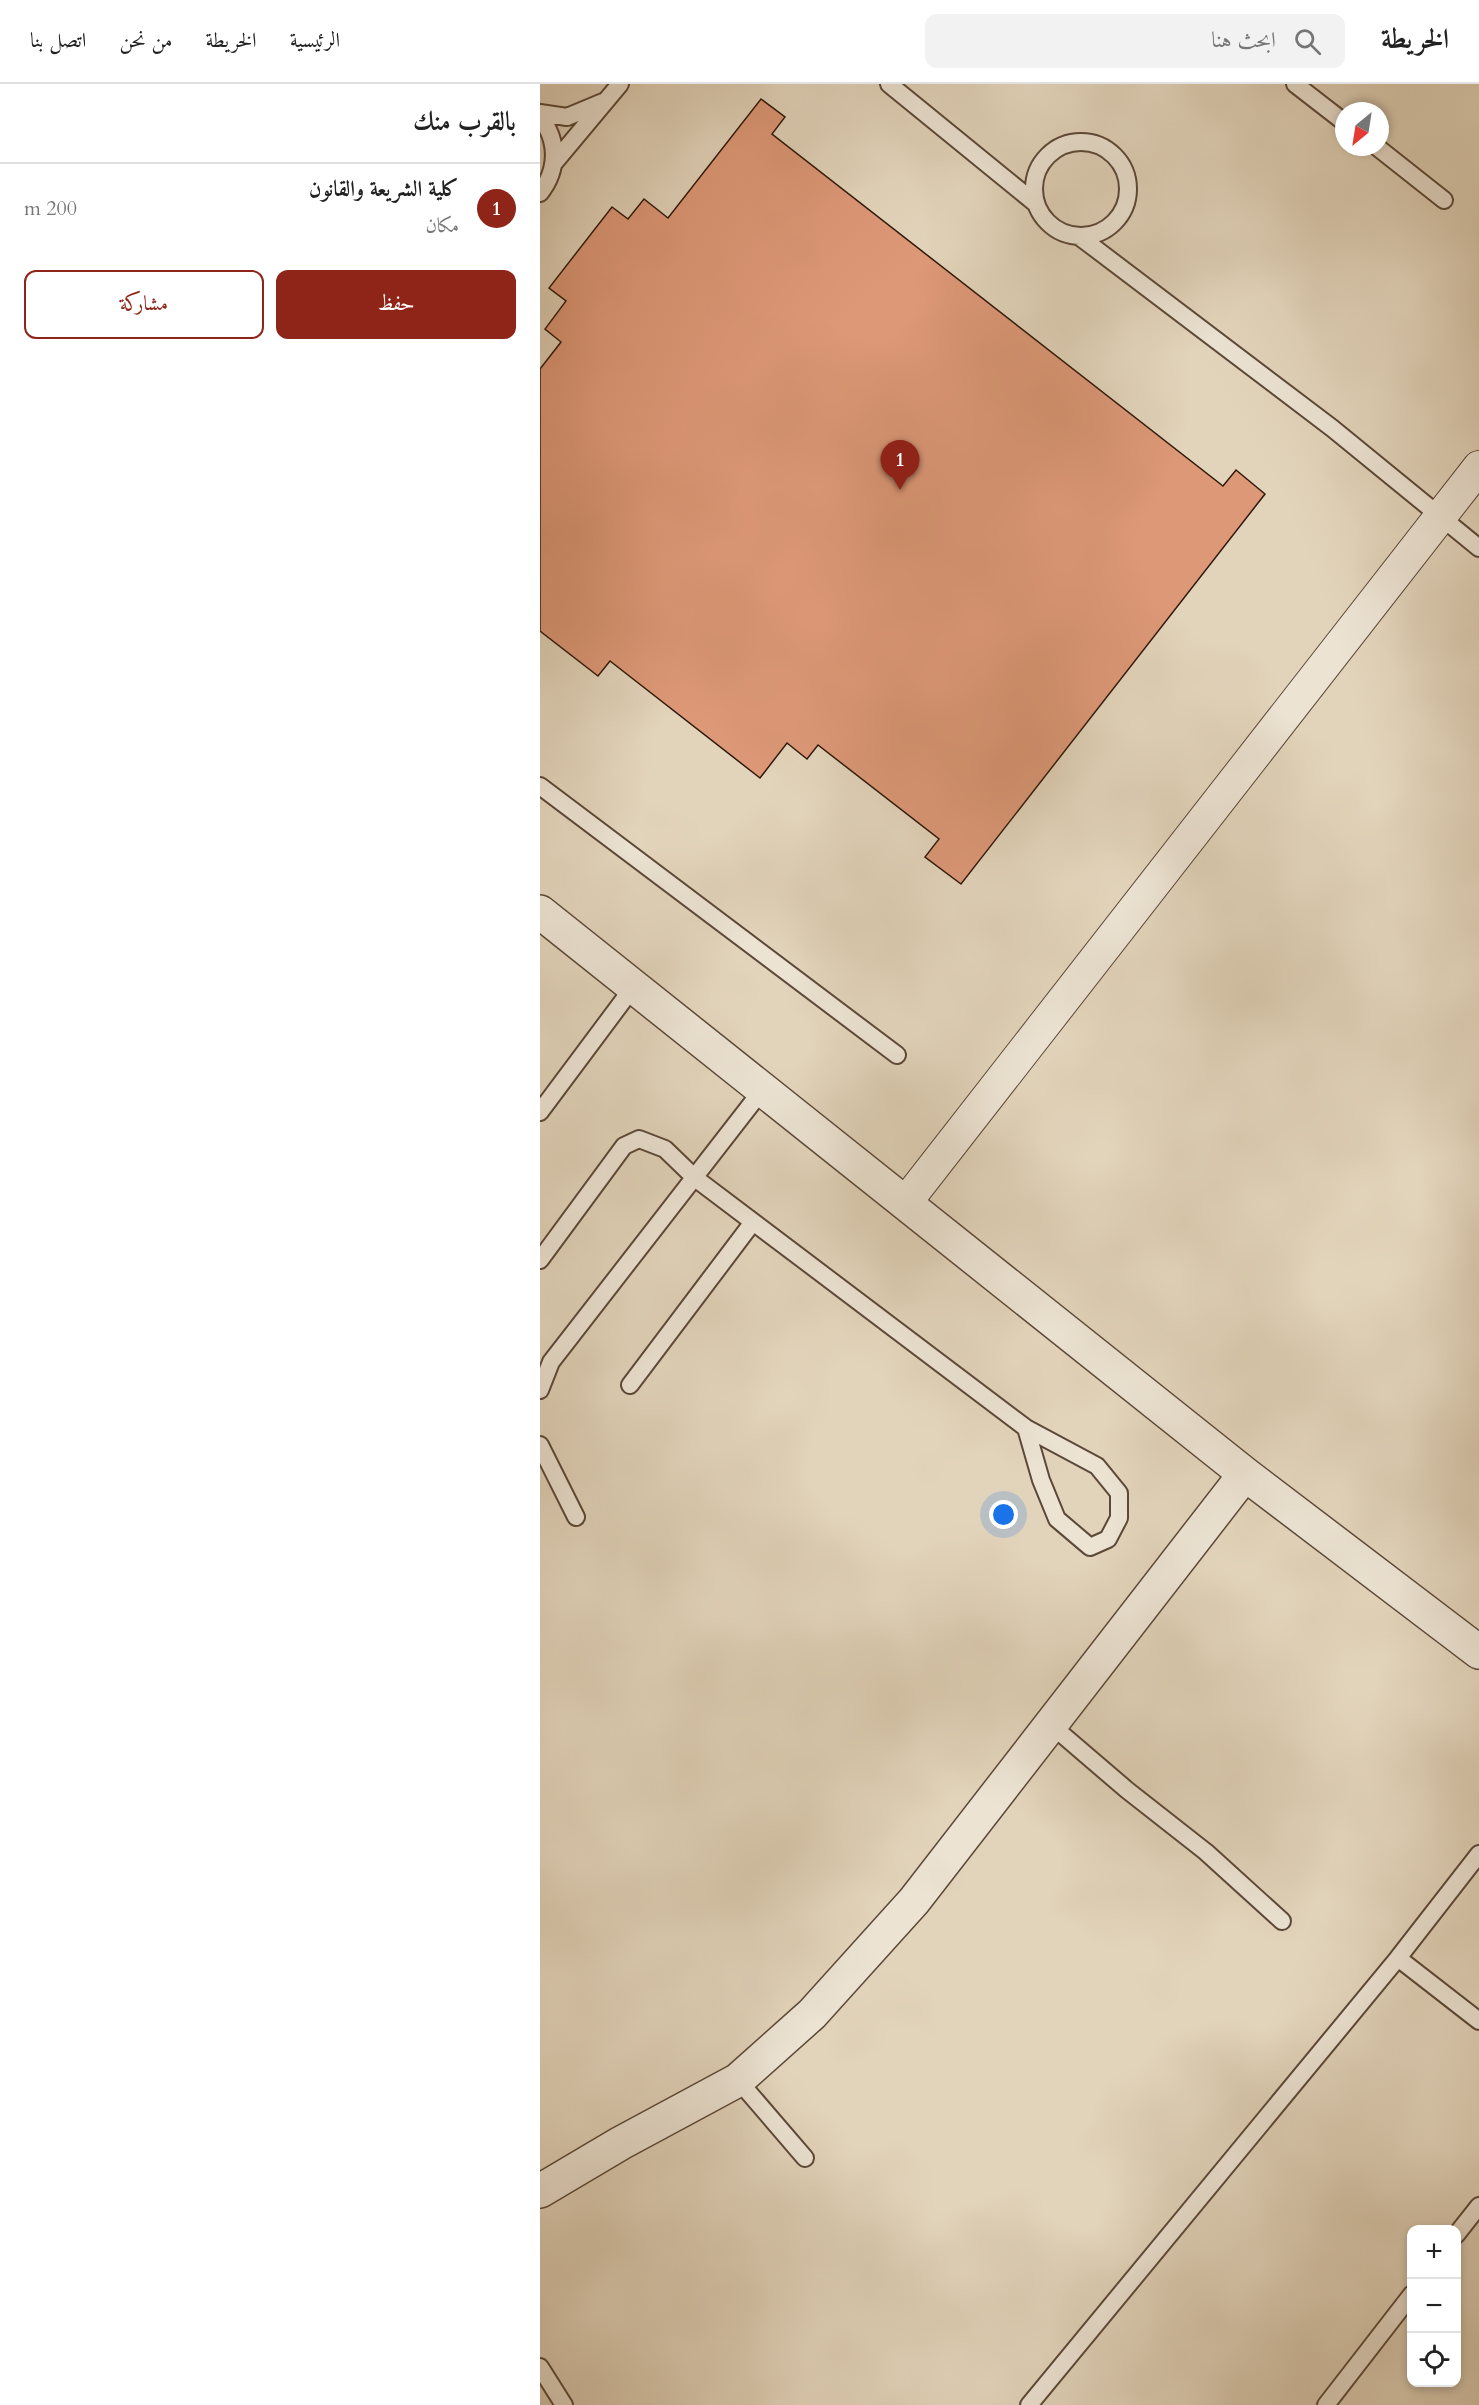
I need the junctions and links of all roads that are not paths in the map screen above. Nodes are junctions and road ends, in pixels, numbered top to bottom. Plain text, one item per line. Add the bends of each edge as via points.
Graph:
1 (620, 84) edge
2 (889, 84) edge
3 (1295, 84) edge
4 (606, 100) junction
5 (540, 113) edge
6 (1335, 115) edge
7 (540, 117) edge
8 (1388, 156) edge
9 (554, 163) junction
10 (540, 193) edge
11 (1444, 200) dead end
12 (1035, 203) junction
13 (1080, 237) junction
14 (1479, 467) edge
15 (1440, 517) junction
16 (1479, 548) edge
17 (540, 786) edge
18 (540, 912) edge
19 (634, 986) junction
20 (897, 1055) dead end
21 (763, 1089) junction
22 (540, 1112) edge
23 (695, 1178) junction
24 (906, 1202) junction
25 (753, 1222) junction
26 (540, 1260) edge
27 (546, 1358) edge
28 (630, 1385) dead end
29 (540, 1390) edge
30 (1026, 1428) junction
31 (540, 1445) edge
32 (1245, 1473) junction
33 (576, 1517) dead end
34 (1479, 1652) edge
35 (1050, 1724) junction
36 (1479, 1854) edge
37 (1282, 1921) dead end
38 (1398, 1958) junction
39 (1479, 2021) edge
40 (738, 2080) junction
41 (805, 2158) dead end
42 (540, 2191) edge
43 (1479, 2206) edge
44 (1461, 2229) edge
45 (1407, 2300) edge
46 (540, 2367) edge
47 (564, 2405) edge
48 (1029, 2405) edge
49 (1326, 2405) edge

1 - 4 lane
2 - 12 lane
3 - 6 lane
4 - 5 lane via 567,117
4 - 9 lane
7 - 9 lane via 554,144
8 - 11 lane
9 - 10 lane
12 - 13 lane via 1052,227
12 - 13 lane via 1036,174 1054,150 1081,142 1109,152 1120,162 1126,176 1125,205 1108,228
13 - 15 lane via 1332,428
14 - 15 street
15 - 16 lane
15 - 24 street
17 - 20 lane
18 - 19 street
19 - 21 street
19 - 22 lane
21 - 23 lane
21 - 24 street
23 - 25 lane
23 - 26 lane via 664,1149 639,1139 624,1146
23 - 27 lane
24 - 32 street
25 - 28 lane
25 - 30 lane
27 - 29 lane
30 - 30 lane via 1057,1519 1090,1547 1108,1539 1119,1518 1119,1493 1097,1466
31 - 33 lane
32 - 34 street
32 - 35 street
35 - 37 lane via 1206,1852
35 - 40 street via 914,1901 812,2014
36 - 38 lane
38 - 39 lane
38 - 48 lane
40 - 41 lane
40 - 42 street
43 - 44 lane
45 - 49 lane
46 - 47 lane

